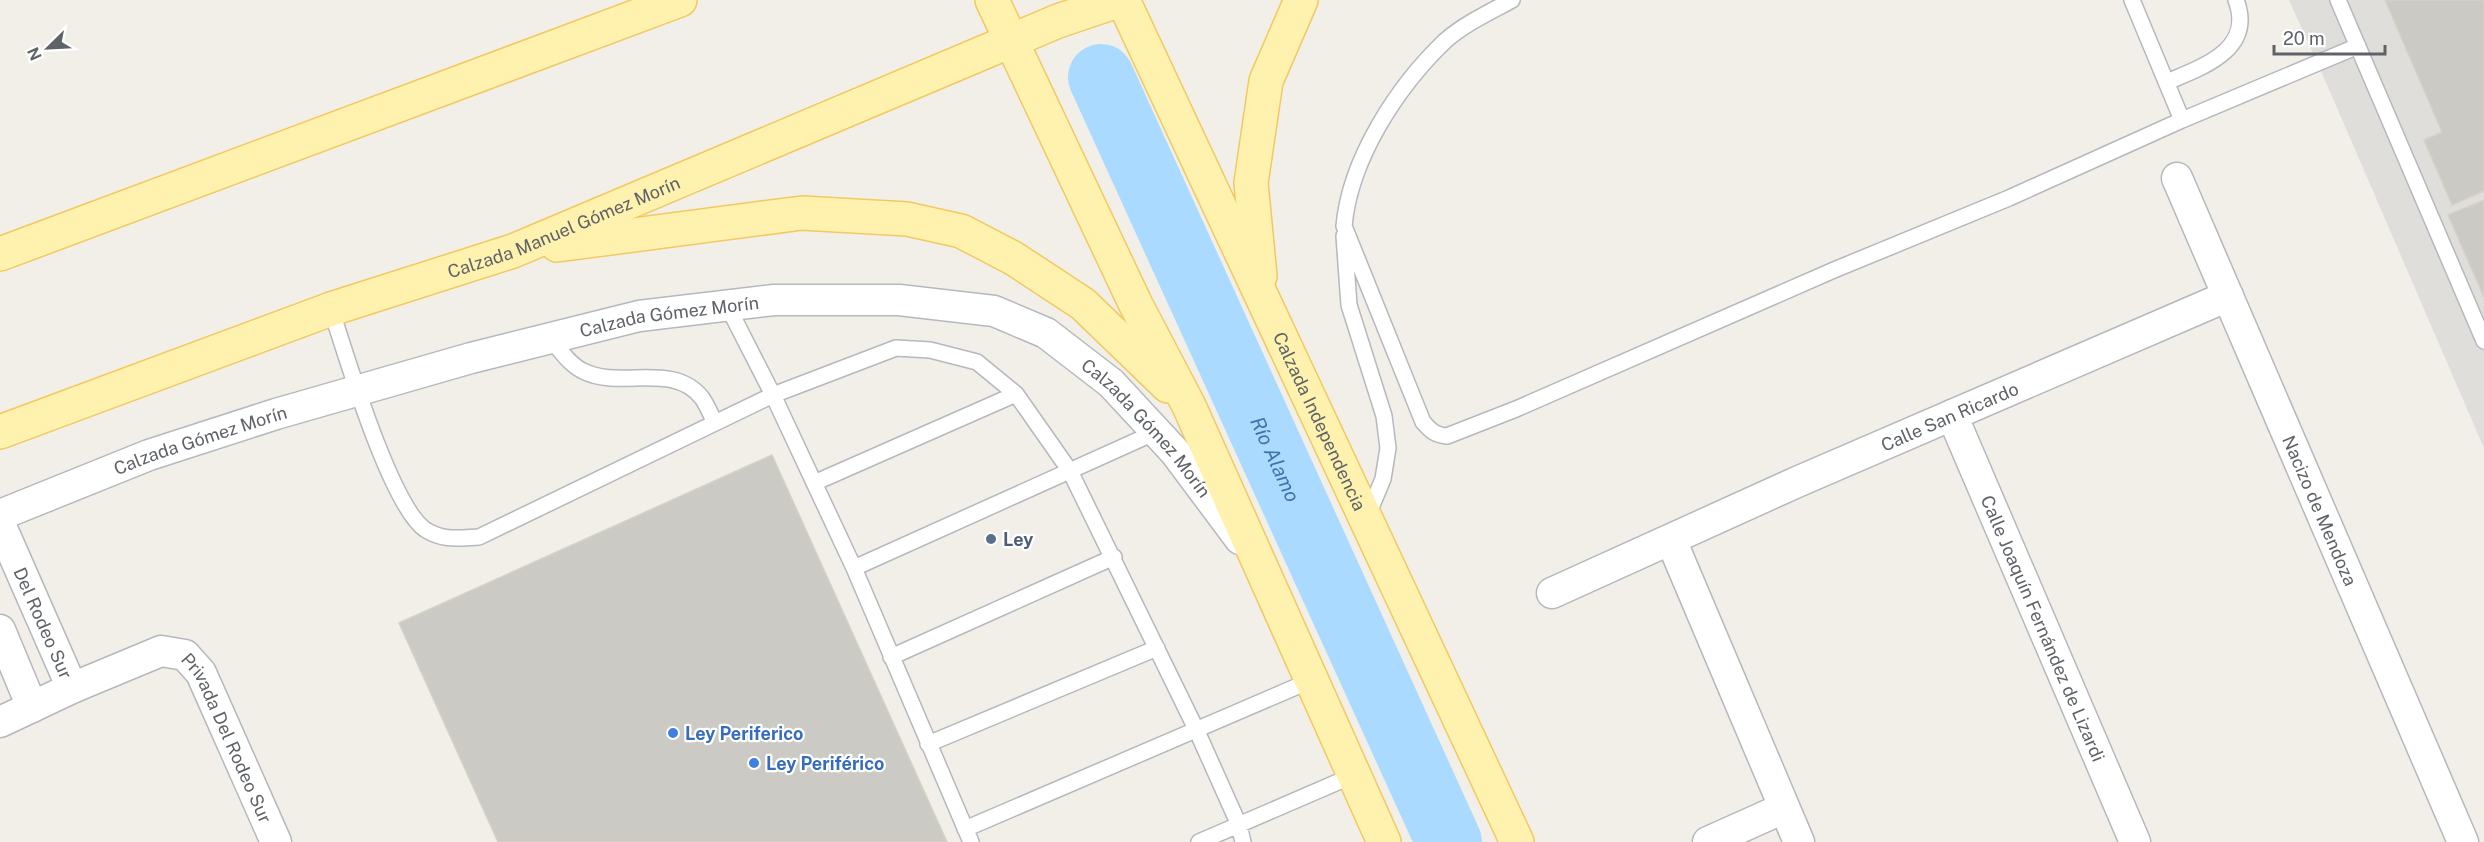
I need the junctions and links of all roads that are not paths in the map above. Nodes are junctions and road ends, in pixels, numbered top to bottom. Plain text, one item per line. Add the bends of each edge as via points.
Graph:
1 (680, 0) edge
2 (993, 0) edge
3 (1121, 0) edge
4 (1302, 0) edge
5 (1512, 0) edge
6 (2132, 0) edge
7 (2235, 0) edge
8 (2338, 0) edge
9 (1012, 42) junction
10 (2358, 46) junction
11 (2167, 82) junction
12 (2182, 120) junction
13 (2177, 178) dead end
14 (1344, 226) junction
15 (513, 251) junction
16 (0, 254) edge
17 (2228, 296) junction
18 (1263, 302) junction
19 (727, 305) junction
20 (331, 309) junction
21 (550, 338) junction
22 (2484, 341) edge
23 (357, 390) junction
24 (1016, 394) junction
25 (773, 395) junction
26 (1189, 406) junction
27 (1952, 414) junction
28 (715, 423) junction
29 (0, 432) edge
30 (1156, 432) junction
31 (1070, 471) junction
32 (814, 483) junction
33 (0, 515) edge
34 (1366, 520) junction
35 (0, 524) edge
36 (1671, 540) junction
37 (1114, 557) junction
38 (1261, 566) junction
39 (854, 568) junction
40 (1552, 593) dead end
41 (0, 630) edge
42 (1158, 648) junction
43 (891, 657) junction
44 (1312, 680) junction
45 (72, 688) junction
46 (32, 707) junction
47 (0, 722) edge
48 (1196, 729) junction
49 (928, 744) junction
50 (1354, 774) junction
51 (1784, 808) junction
52 (1239, 825) junction
53 (968, 835) edge
54 (276, 842) edge
55 (1199, 842) edge
56 (1243, 842) edge
57 (1384, 842) edge
58 (1517, 842) edge
59 (1708, 842) edge
60 (1799, 842) edge
61 (2135, 842) edge
62 (2463, 842) edge

1 - 16 main road
2 - 9 main road
3 - 9 main road, Calzada Manuel Gómez Morín via 1058,21
3 - 18 main road, Calzada Independencia
4 - 18 main road via 1266,81 1251,183
5 - 14 lane via 1446,40 1391,103 1352,182
6 - 11 lane
7 - 11 lane via 2241,13 2236,36 2227,51
8 - 10 lane
9 - 15 main road, Calzada Manuel Gómez Morín
9 - 26 main road via 1135,303
10 - 12 lane
10 - 22 lane
11 - 12 lane
12 - 14 lane via 2009,198 1447,436 1431,432 1423,422
13 - 17 street, Nacizo de Mendoza
14 - 34 lane via 1349,306 1384,416 1388,448 1383,479
15 - 20 main road, Calzada Manuel Gómez Morín
15 - 26 main road via 802,213 907,219 961,231 1013,258 1083,304
17 - 27 street, Calle San Ricardo
17 - 62 street, Nacizo de Mendoza
18 - 34 main road, Calzada Independencia
19 - 21 street, Calzada Gómez Morín via 639,316
19 - 25 lane
19 - 30 street, Calzada Gómez Morín via 774,300 899,300 994,311 1046,333 1111,383
20 - 23 lane
20 - 29 main road, Calzada Manuel Gómez Morín
21 - 23 street, Calzada Gómez Morín
21 - 28 lane via 580,370 598,378 669,377 687,386 701,398
23 - 28 lane via 400,498 424,528 446,539 478,537
23 - 33 street, Calzada Gómez Morín via 149,455
24 - 25 lane via 977,362 930,350 896,348
24 - 31 lane
24 - 32 lane
25 - 28 lane
25 - 32 lane
26 - 38 main road
27 - 36 street, Calle San Ricardo
27 - 61 street, Calle Joaquín Fernández de Lizardi
30 - 31 lane
30 - 38 street, Calzada Gómez Morín
31 - 37 lane
31 - 39 lane
32 - 39 lane
34 - 58 main road, Calzada Independencia
35 - 45 street, Del Rodeo Sur
36 - 40 street, Calle San Ricardo
36 - 51 street
37 - 42 lane
37 - 43 lane
38 - 44 main road
39 - 43 lane
41 - 46 street
42 - 48 lane
42 - 49 lane
43 - 49 lane
44 - 48 lane
44 - 50 main road
45 - 46 street, Privada Del Rodeo Sur
45 - 54 street, Privada Del Rodeo Sur via 162,651 185,656 201,673
46 - 47 street, Privada Del Rodeo Sur
48 - 52 lane
48 - 53 lane
49 - 53 lane
50 - 52 lane
50 - 57 main road
51 - 59 street
51 - 60 street
52 - 55 lane
52 - 56 lane

